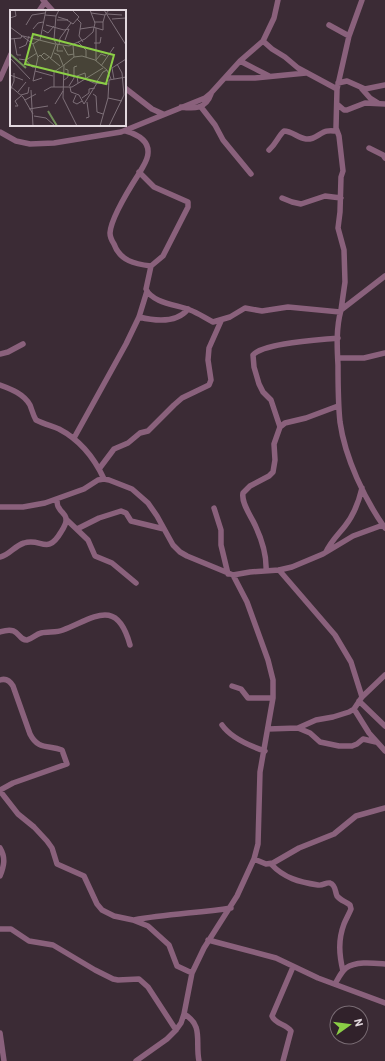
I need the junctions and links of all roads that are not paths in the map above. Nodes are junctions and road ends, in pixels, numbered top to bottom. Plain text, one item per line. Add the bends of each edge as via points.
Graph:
1 (278, 0) edge
2 (362, 0) edge
3 (44, 1) edge
4 (40, 10) edge
5 (53, 10) edge
6 (329, 25) dead end
7 (349, 36) junction
8 (263, 41) junction
9 (10, 56) edge
10 (240, 61) junction
11 (306, 73) junction
12 (269, 76) junction
13 (225, 78) junction
14 (0, 79) edge
15 (385, 85) edge
16 (338, 86) junction
17 (126, 89) edge
18 (362, 89) junction
19 (211, 94) junction
20 (378, 103) junction
21 (337, 104) junction
22 (385, 104) edge
23 (180, 107) junction
24 (201, 107) junction
25 (163, 114) junction
26 (126, 131) junction
27 (337, 131) junction
28 (0, 132) edge
29 (369, 148) dead end
30 (269, 150) dead end
31 (385, 158) edge
32 (139, 172) junction
33 (251, 174) dead end
34 (282, 198) dead end
35 (341, 198) junction
36 (151, 266) junction
37 (385, 276) edge
38 (147, 291) junction
39 (188, 309) junction
40 (340, 311) junction
41 (139, 317) junction
42 (221, 321) junction
43 (338, 338) junction
44 (23, 344) dead end
45 (385, 352) edge
46 (0, 354) edge
47 (338, 358) junction
48 (0, 385) edge
49 (338, 406) junction
50 (280, 427) junction
51 (74, 438) junction
52 (99, 469) junction
53 (104, 479) junction
54 (362, 488) junction
55 (57, 499) junction
56 (0, 507) edge
57 (214, 508) dead end
58 (66, 519) junction
59 (384, 527) edge
60 (77, 529) junction
61 (164, 529) junction
62 (326, 552) junction
63 (0, 557) edge
64 (279, 570) junction
65 (266, 571) junction
66 (231, 574) junction
67 (136, 583) dead end
68 (0, 632) edge
69 (130, 645) dead end
70 (385, 675) edge
71 (0, 680) edge
72 (232, 686) dead end
73 (273, 698) junction
74 (361, 699) junction
75 (354, 709) junction
76 (222, 725) dead end
77 (385, 726) edge
78 (298, 728) junction
79 (268, 729) junction
80 (376, 742) junction
81 (264, 751) junction
82 (385, 751) edge
83 (0, 790) edge
84 (385, 808) edge
85 (0, 848) edge
86 (254, 859) junction
87 (271, 864) junction
88 (0, 876) edge
89 (231, 908) junction
90 (134, 920) junction
91 (0, 929) edge
92 (208, 940) junction
93 (385, 964) edge
94 (293, 967) junction
95 (343, 971) junction
96 (192, 973) junction
97 (335, 984) junction
98 (385, 1003) edge
99 (184, 1014) junction
100 (176, 1030) junction
101 (0, 1033) edge
102 (4, 1061) edge
103 (136, 1061) edge
104 (200, 1061) edge
105 (283, 1061) edge

1 - 8 street via 274,18
2 - 7 street
3 - 4 street
3 - 5 street
6 - 7 street
7 - 16 street
8 - 10 street
8 - 11 street
9 - 14 street
10 - 12 street
10 - 13 street
11 - 12 street
11 - 16 street
12 - 13 street
13 - 19 street
15 - 18 street
16 - 18 street via 347,81
16 - 21 street
17 - 25 street
18 - 20 street
19 - 23 street
19 - 24 street
20 - 21 street via 365,102 347,110
20 - 22 street
21 - 27 street
23 - 24 street
23 - 25 street
24 - 33 street via 223,140
25 - 26 street
26 - 28 street via 30,144 16,141
26 - 32 street via 138,135 147,147 148,158
27 - 30 street via 325,131 308,139 284,131
27 - 35 street via 342,166
29 - 31 street
32 - 36 street via 112,223 110,234 116,250 128,262
32 - 36 street via 154,187 188,202 188,207 164,256
34 - 35 street via 301,204 325,196
35 - 40 street via 338,231 344,250 345,282
36 - 38 street
37 - 40 street
38 - 39 street via 164,302
38 - 41 street
39 - 41 street via 183,315 174,318 154,320
39 - 42 street via 211,322
40 - 42 street via 288,306 262,311 245,308
40 - 43 street
41 - 51 street
42 - 52 street via 209,348 208,360 212,380 209,385 182,398 148,431 114,449
43 - 47 street
43 - 50 street via 276,346 253,355 259,384 271,400
44 - 46 street
45 - 47 street via 364,358
47 - 49 street
48 - 51 street via 25,399 30,404 36,420
49 - 50 street
49 - 54 street via 342,435
50 - 65 street via 274,444 273,472 250,486 242,496 266,555
51 - 52 street via 89,453
52 - 53 street
53 - 55 street via 93,482 84,490
53 - 61 street via 124,485 143,498 153,509
54 - 59 street
54 - 62 street via 348,521
55 - 56 street via 27,507
55 - 58 street via 59,509
57 - 66 street via 221,530 221,545
58 - 60 street
58 - 63 street via 59,536 50,544 24,543 8,555
59 - 62 street via 353,536
60 - 61 street via 121,511 126,513 131,521
60 - 67 street via 88,540 95,556 112,563
61 - 66 street via 180,552
62 - 64 street
64 - 65 street
64 - 74 street via 335,635 351,662
65 - 66 street
66 - 73 street via 244,595 268,660 273,680
68 - 69 street via 13,630 27,640 40,633 62,630 88,618 106,615 120,622 127,633
70 - 74 street
71 - 83 street via 6,679 13,686 33,738 40,746 62,750 67,764
72 - 73 street via 241,688 248,698
73 - 79 street
74 - 75 street
74 - 77 street
75 - 78 street
75 - 80 street
76 - 81 street via 234,736
78 - 79 street
78 - 80 street via 310,733 320,742 339,746 352,746 362,739
79 - 81 street
80 - 82 street
81 - 86 street via 258,791 259,839
83 - 90 street via 18,814 47,841 57,864 84,876 102,910 114,916
84 - 87 street via 356,816 334,834 299,848
85 - 88 street via 4,862
86 - 87 street
86 - 89 street
87 - 95 street via 280,874 292,879 319,885 331,883 338,898 350,905 352,909 344,924 340,940
89 - 90 street
89 - 92 street
90 - 96 street via 148,926 163,939 172,949 177,966
91 - 100 street via 11,929 29,941 53,946 113,979 143,981
92 - 94 street via 276,958
92 - 96 street
93 - 95 street via 361,964
94 - 97 street
94 - 105 street via 272,1016 290,1031
95 - 97 street
96 - 99 street
97 - 98 street
99 - 100 street
99 - 104 street via 194,1021 196,1026
100 - 103 street
101 - 102 street

